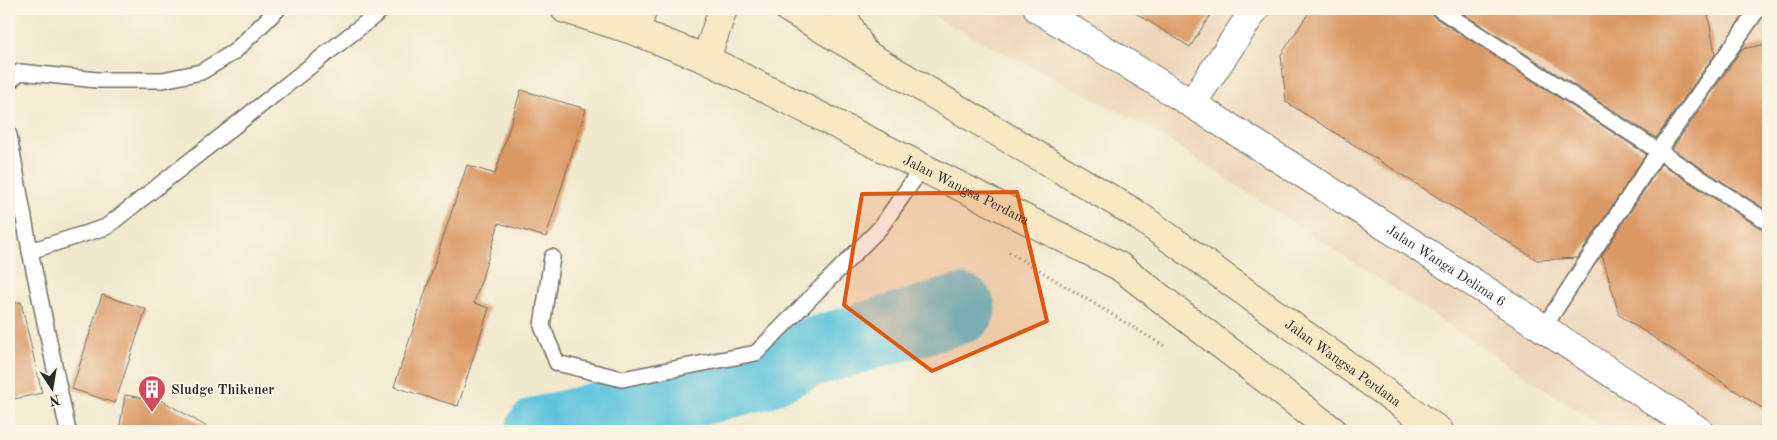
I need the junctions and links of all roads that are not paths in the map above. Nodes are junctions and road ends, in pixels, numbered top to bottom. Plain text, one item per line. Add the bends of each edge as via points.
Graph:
1 (278, 9) edge
2 (383, 9) edge
3 (565, 9) edge
4 (723, 9) edge
5 (789, 9) edge
6 (840, 9) edge
7 (1038, 9) edge
8 (1256, 9) edge
9 (1439, 9) edge
10 (1758, 9) edge
11 (639, 20) edge
12 (863, 52) junction
13 (706, 59) junction
14 (9, 82) edge
15 (1192, 103) junction
16 (9, 135) edge
17 (1658, 152) junction
18 (922, 168) junction
19 (1768, 222) edge
20 (30, 251) junction
21 (552, 257) dead end
22 (1544, 327) junction
23 (68, 431) edge
24 (1333, 431) edge
25 (1438, 431) edge
26 (1699, 431) edge

1 - 14 lane via 234,52 201,72 163,80 97,80 20,72
2 - 20 lane via 106,227
3 - 11 main road, Jalan Wangsa Perdana
4 - 13 main road
5 - 12 main road, Jalan Wangsa Perdana
6 - 12 main road
7 - 15 street, Jalan Wanga Delima 6
8 - 15 street
9 - 17 lane
10 - 17 lane
11 - 13 main road, Jalan Wangsa Perdana
12 - 25 main road, Jalan Wangsa Perdana via 1133,212
13 - 18 main road, Jalan Wangsa Perdana
15 - 22 street, Jalan Wanga Delima 6
16 - 20 lane
17 - 19 lane
17 - 22 lane
18 - 21 lane via 880,228 756,353 622,379 557,363 542,326
18 - 24 main road, Jalan Wangsa Perdana via 1119,266
20 - 23 lane
22 - 26 street, Jalan Wanga Delima 6

